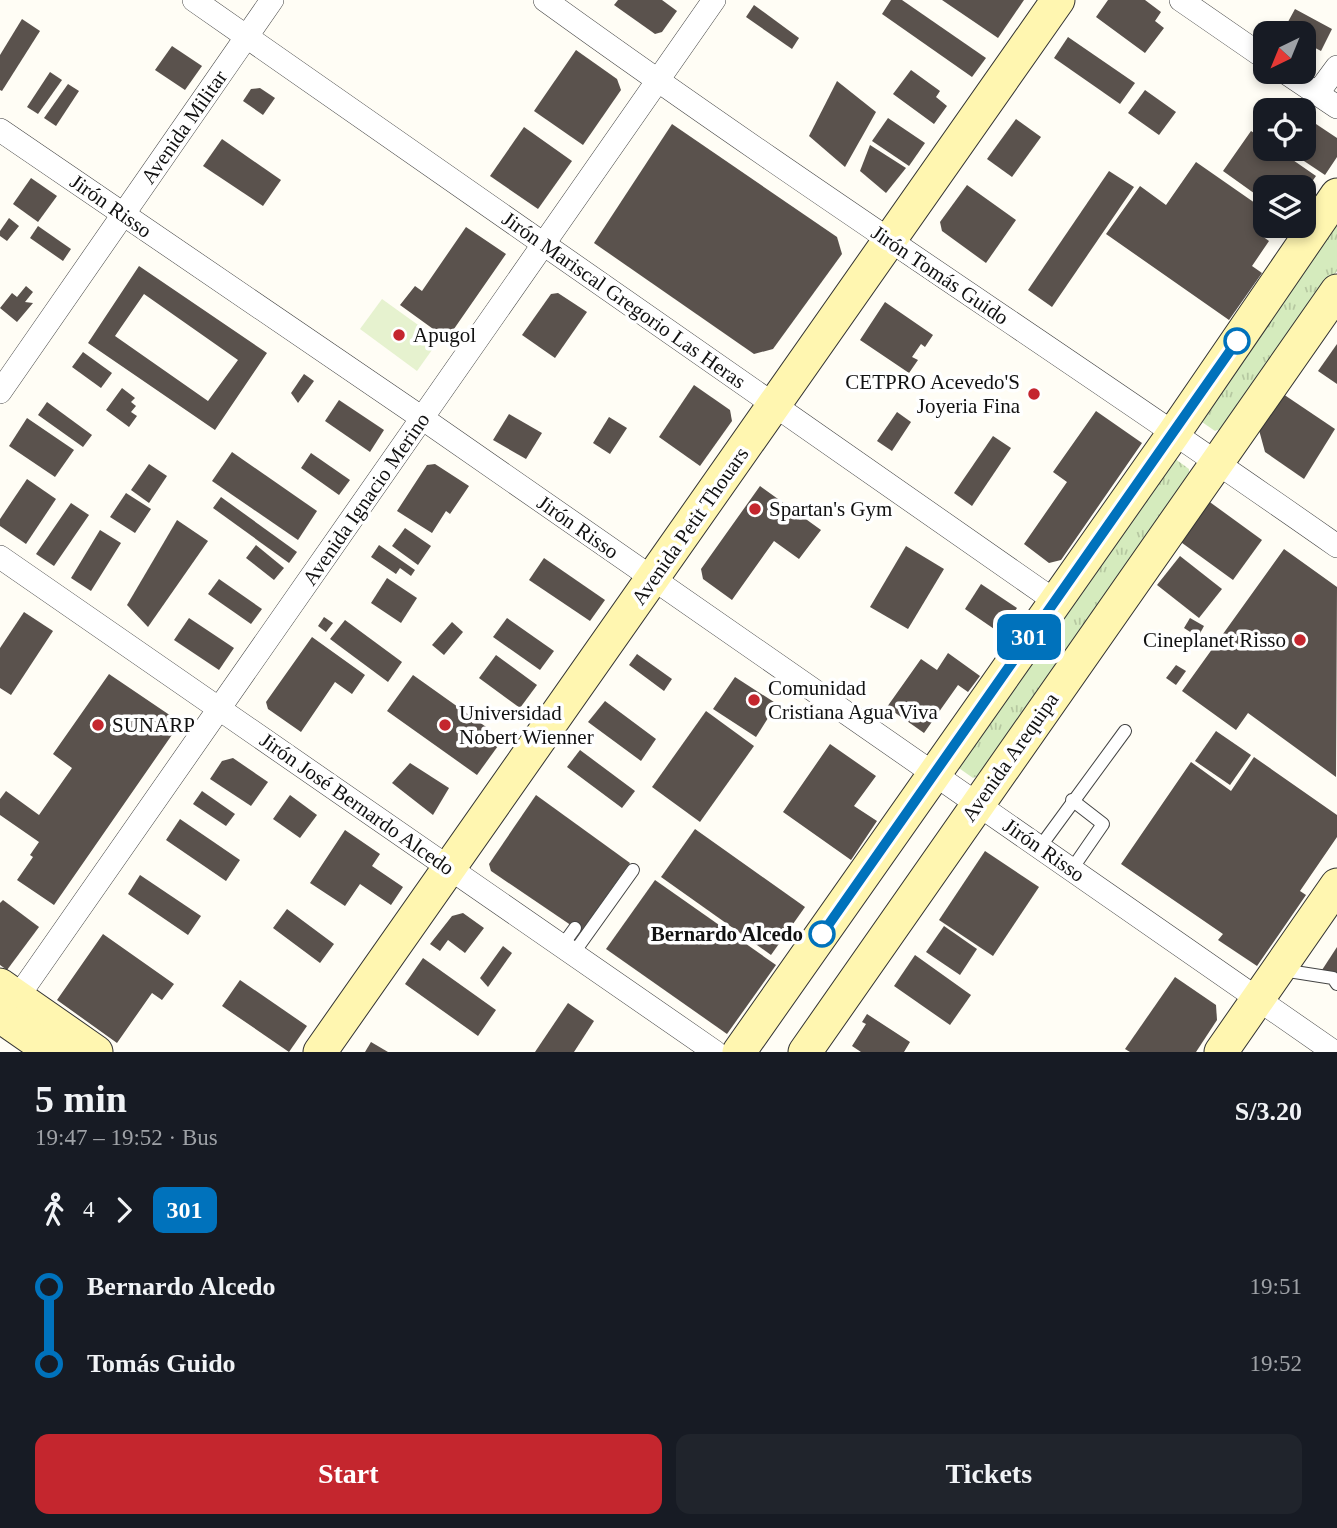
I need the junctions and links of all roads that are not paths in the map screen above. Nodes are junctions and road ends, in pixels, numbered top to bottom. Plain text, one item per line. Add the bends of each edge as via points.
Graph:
1 (194, 0) edge
2 (272, 0) edge
3 (545, 0) edge
4 (714, 0) edge
5 (1058, 0) edge
6 (1181, 0) edge
7 (247, 37) junction
8 (1253, 50) edge
9 (1337, 67) edge
10 (658, 80) junction
11 (1302, 84) edge
12 (1317, 94) junction
13 (1337, 107) edge
14 (0, 130) edge
15 (1337, 195) edge
16 (123, 215) junction
17 (889, 240) junction
18 (544, 244) junction
19 (1337, 291) edge
20 (0, 393) edge
21 (774, 404) junction
22 (422, 418) junction
23 (1174, 433) junction
24 (1217, 462) junction
25 (1337, 547) edge
26 (0, 557) edge
27 (653, 579) junction
28 (1055, 601) junction
29 (219, 709) junction
30 (1125, 731) dead end
31 (933, 773) junction
32 (1072, 800) junction
33 (978, 804) junction
34 (1040, 847) junction
35 (450, 869) junction
36 (1072, 869) junction
37 (633, 870) dead end
38 (1331, 899) edge
39 (570, 943) junction
40 (1278, 970) junction
41 (1337, 984) edge
42 (1258, 999) junction
43 (6, 1000) edge
44 (52, 1052) edge
45 (96, 1052) edge
46 (320, 1052) edge
47 (715, 1052) edge
48 (739, 1052) edge
49 (805, 1052) edge
50 (1221, 1052) edge
51 (1334, 1052) edge

1 - 7 street, Jirón Mariscal Gregorio Las Heras
2 - 7 street, Avenida Militar
3 - 10 street, Jirón Tomás Guido
4 - 10 street, Avenida Ignacio Merino
5 - 17 main road, Avenida Petit Thouars
6 - 8 street
7 - 16 street, Avenida Militar
7 - 18 street, Jirón Mariscal Gregorio Las Heras
9 - 12 street
10 - 17 street, Jirón Tomás Guido
10 - 18 street, Avenida Ignacio Merino
11 - 12 street
12 - 13 street
14 - 16 street, Jirón Risso
15 - 23 main road
16 - 20 street, Avenida Militar
16 - 22 street, Jirón Risso
17 - 21 main road, Avenida Petit Thouars
17 - 23 street, Jirón Tomás Guido
18 - 21 street, Jirón Mariscal Gregorio Las Heras
18 - 22 street, Avenida Ignacio Merino
19 - 24 main road, Avenida Arequipa
21 - 27 main road, Avenida Petit Thouars
21 - 28 street, Jirón Mariscal Gregorio Las Heras
22 - 27 street, Jirón Risso
22 - 29 street, Avenida Ignacio Merino
23 - 24 street, Jirón Tomás Guido
23 - 28 main road
24 - 25 street, Jirón Tomás Guido
24 - 33 main road, Avenida Arequipa
26 - 29 street, Jirón José Bernardo Alcedo
27 - 31 street, Jirón Risso
27 - 35 main road, Avenida Petit Thouars
28 - 31 main road
29 - 35 street, Jirón José Bernardo Alcedo
29 - 43 street, Avenida Ignacio Merino
30 - 32 lane
31 - 33 street, Jirón Risso
31 - 48 main road
32 - 34 lane
32 - 36 lane via 1103,824
33 - 34 street, Jirón Risso
33 - 49 main road, Avenida Arequipa
34 - 36 street, Jirón Risso
35 - 39 street, Jirón José Bernardo Alcedo
35 - 46 main road, Avenida Petit Thouars
36 - 42 street, Jirón Risso
37 - 39 lane
38 - 40 main road
39 - 47 street, Jirón José Bernardo Alcedo
40 - 41 lane via 1333,978
40 - 42 main road
42 - 50 main road
42 - 51 street, Jirón Risso
43 - 44 main road
43 - 45 main road

